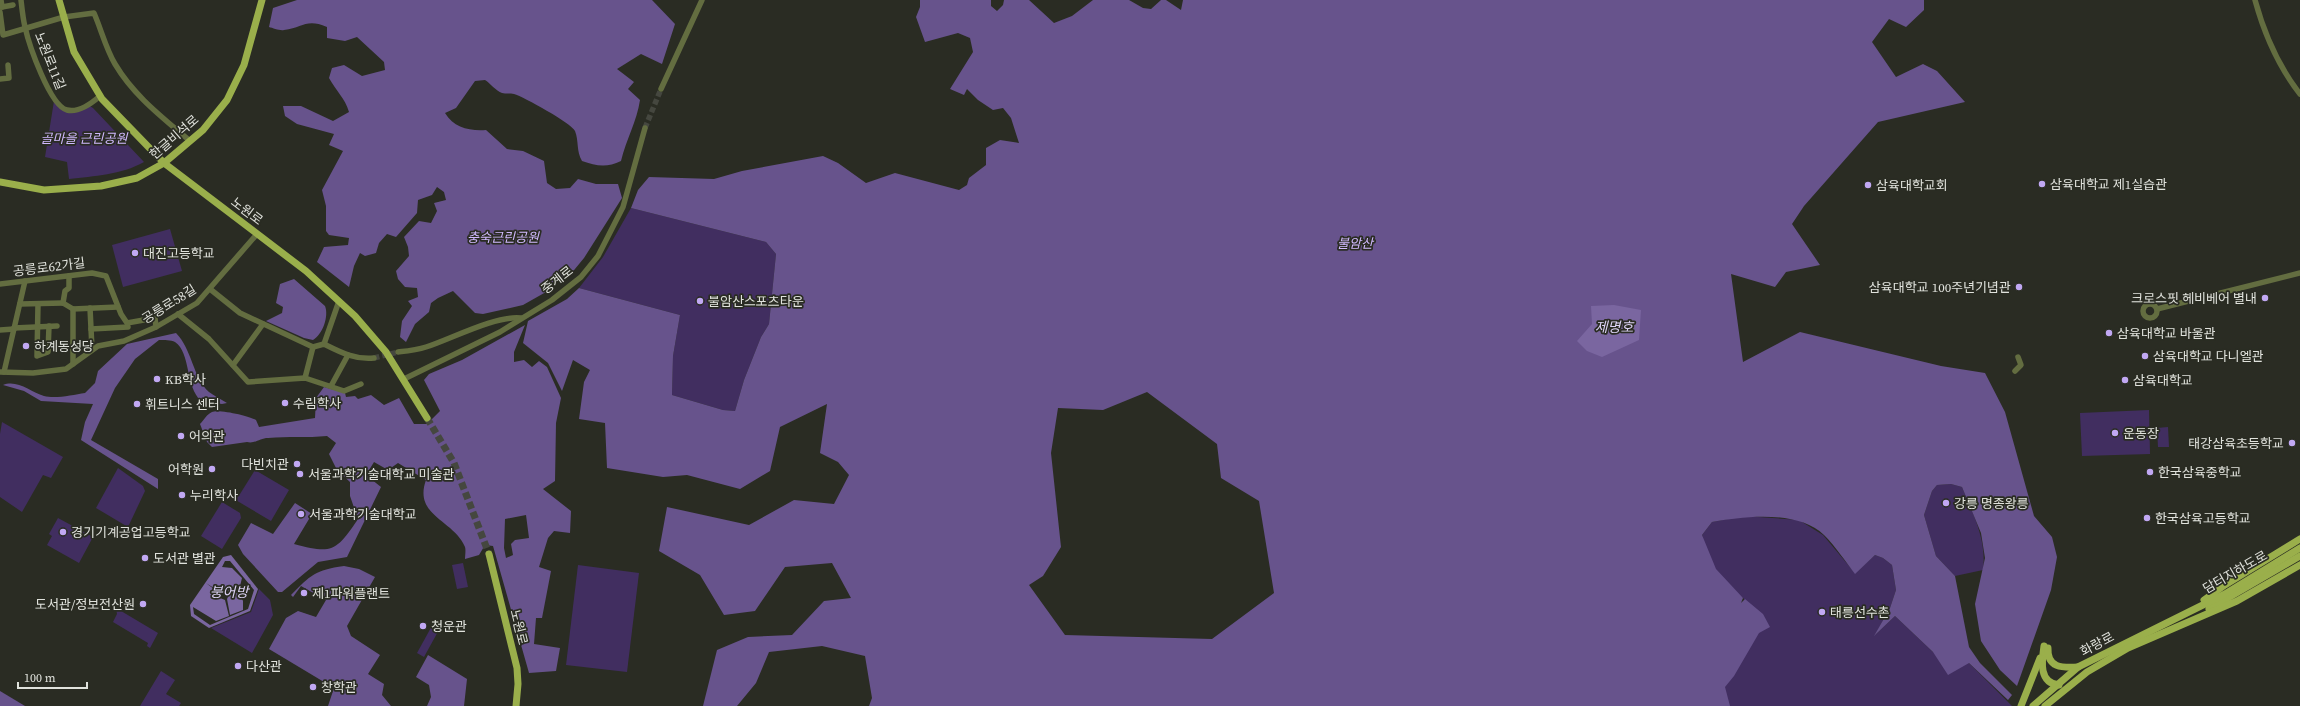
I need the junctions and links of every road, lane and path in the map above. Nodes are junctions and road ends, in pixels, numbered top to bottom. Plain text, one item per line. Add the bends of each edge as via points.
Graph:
1 (1, 0) edge
2 (21, 0) edge
3 (59, 0) edge
4 (262, 0) edge
5 (702, 0) edge
6 (2255, 0) edge
7 (13, 5) dead end
8 (1, 9) edge
9 (64, 17) junction
10 (25, 28) junction
11 (8, 65) dead end
12 (0, 79) edge
13 (661, 89) tunnel mouth
14 (2300, 94) edge
15 (100, 96) junction
16 (645, 128) tunnel mouth
17 (190, 141) junction
18 (164, 163) junction
19 (0, 182) edge
20 (258, 234) junction
21 (2300, 274) edge
22 (70, 276) junction
23 (25, 281) junction
24 (0, 284) edge
25 (210, 289) junction
26 (339, 301) junction
27 (63, 303) junction
28 (20, 304) junction
29 (38, 304) junction
30 (90, 308) junction
31 (118, 308) junction
32 (73, 309) junction
33 (2157, 310) dead end
34 (178, 314) junction
35 (521, 318) junction
36 (263, 324) junction
37 (127, 325) junction
38 (49, 326) junction
39 (57, 326) dead end
40 (37, 327) junction
41 (156, 327) junction
42 (14, 328) junction
43 (91, 329) junction
44 (0, 330) edge
45 (131, 338) junction
46 (324, 344) junction
47 (313, 347) junction
48 (92, 349) junction
49 (398, 352) tunnel mouth
50 (348, 355) junction
51 (2018, 357) dead end
52 (374, 358) tunnel mouth
53 (74, 364) junction
54 (233, 365) junction
55 (2015, 371) dead end
56 (2, 372) edge
57 (305, 378) junction
58 (404, 379) junction
59 (361, 384) dead end
60 (331, 386) junction
61 (427, 418) tunnel mouth
62 (2300, 539) edge
63 (2300, 548) edge
64 (488, 554) tunnel mouth
65 (2300, 556) edge
66 (2300, 565) edge
67 (2181, 616) junction
68 (2185, 623) junction
69 (2046, 647) junction
70 (2078, 667) junction
71 (2075, 681) junction
72 (2053, 685) junction
73 (516, 706) edge
74 (2021, 706) edge
75 (2034, 706) edge
76 (2045, 706) edge

1 - 8 street
2 - 10 street, 노원로11길
3 - 9 main road, 노원로
4 - 17 main road, 한글비석로 via 248,54 234,88 216,115
5 - 13 street
6 - 14 street via 2270,44 2291,83
7 - 8 street
8 - 10 street via 3,35
9 - 10 street
9 - 15 main road, 노원로 via 74,52
9 - 17 street via 94,12 114,63 128,82 144,103
10 - 15 street, 노원로11길 via 39,68 59,106 68,111 80,109
11 - 12 street via 9,78
15 - 18 main road, 노원로
16 - 35 street, 중계로 via 623,207 598,256 581,277 552,300
17 - 18 main road, 한글비석로
18 - 19 main road, 한글비석로 via 137,178 94,187 44,190
18 - 20 main road, 노원로
20 - 25 street, 공릉로58길
20 - 26 main road, 노원로 via 306,271
21 - 33 street
22 - 23 street, 공릉로62가길
22 - 27 street via 69,288 65,291
22 - 31 street, 공릉로62가길 via 92,273 106,276
23 - 24 street, 공릉로62가길
23 - 28 street
25 - 34 street, 공릉로58길 via 197,303
25 - 36 street via 240,313
26 - 46 street
26 - 58 main road, 노원로 via 386,352
27 - 29 street
27 - 32 street
28 - 29 street
28 - 42 street
29 - 40 street
30 - 31 street
30 - 32 street
30 - 43 street
31 - 37 street, 공릉로62가길
32 - 53 street
34 - 41 street, 공릉로58길
34 - 54 street via 209,339
35 - 49 street via 513,317 424,348
35 - 58 street, 중계로 via 488,338
36 - 47 street
36 - 54 street
37 - 41 street via 155,318
37 - 43 street, 공릉로58길
37 - 45 street, 공릉로62가길
38 - 39 street
38 - 40 street
38 - 40 street via 48,352 37,356
40 - 42 street
41 - 45 street, 공릉로58길
42 - 44 street
42 - 56 street
43 - 48 street
45 - 48 street, 공릉로58길
46 - 47 street
46 - 50 street
47 - 57 street
48 - 53 street, 공릉로58길
50 - 52 street
50 - 60 street
51 - 55 street via 2021,366
53 - 56 street, 공릉로58길 via 66,369 33,373
54 - 57 street via 248,382
57 - 60 street
58 - 61 main road, 노원로
59 - 60 street via 344,391
62 - 67 main road via 2225,584
63 - 67 main road, 담터지하도로 via 2225,594
64 - 73 main road, 노원로 via 517,668
65 - 68 main road, 담터지하도로
66 - 68 main road via 2236,601
67 - 70 main road, 화랑로
68 - 71 main road, 화랑로 via 2128,648
69 - 70 main road via 2049,659 2055,666
69 - 72 main road via 2042,669
69 - 74 main road
70 - 72 main road, 화랑로
71 - 72 main road via 2061,686
71 - 76 main road, 화랑로
72 - 75 main road, 화랑로
72 - 76 main road via 2051,696

